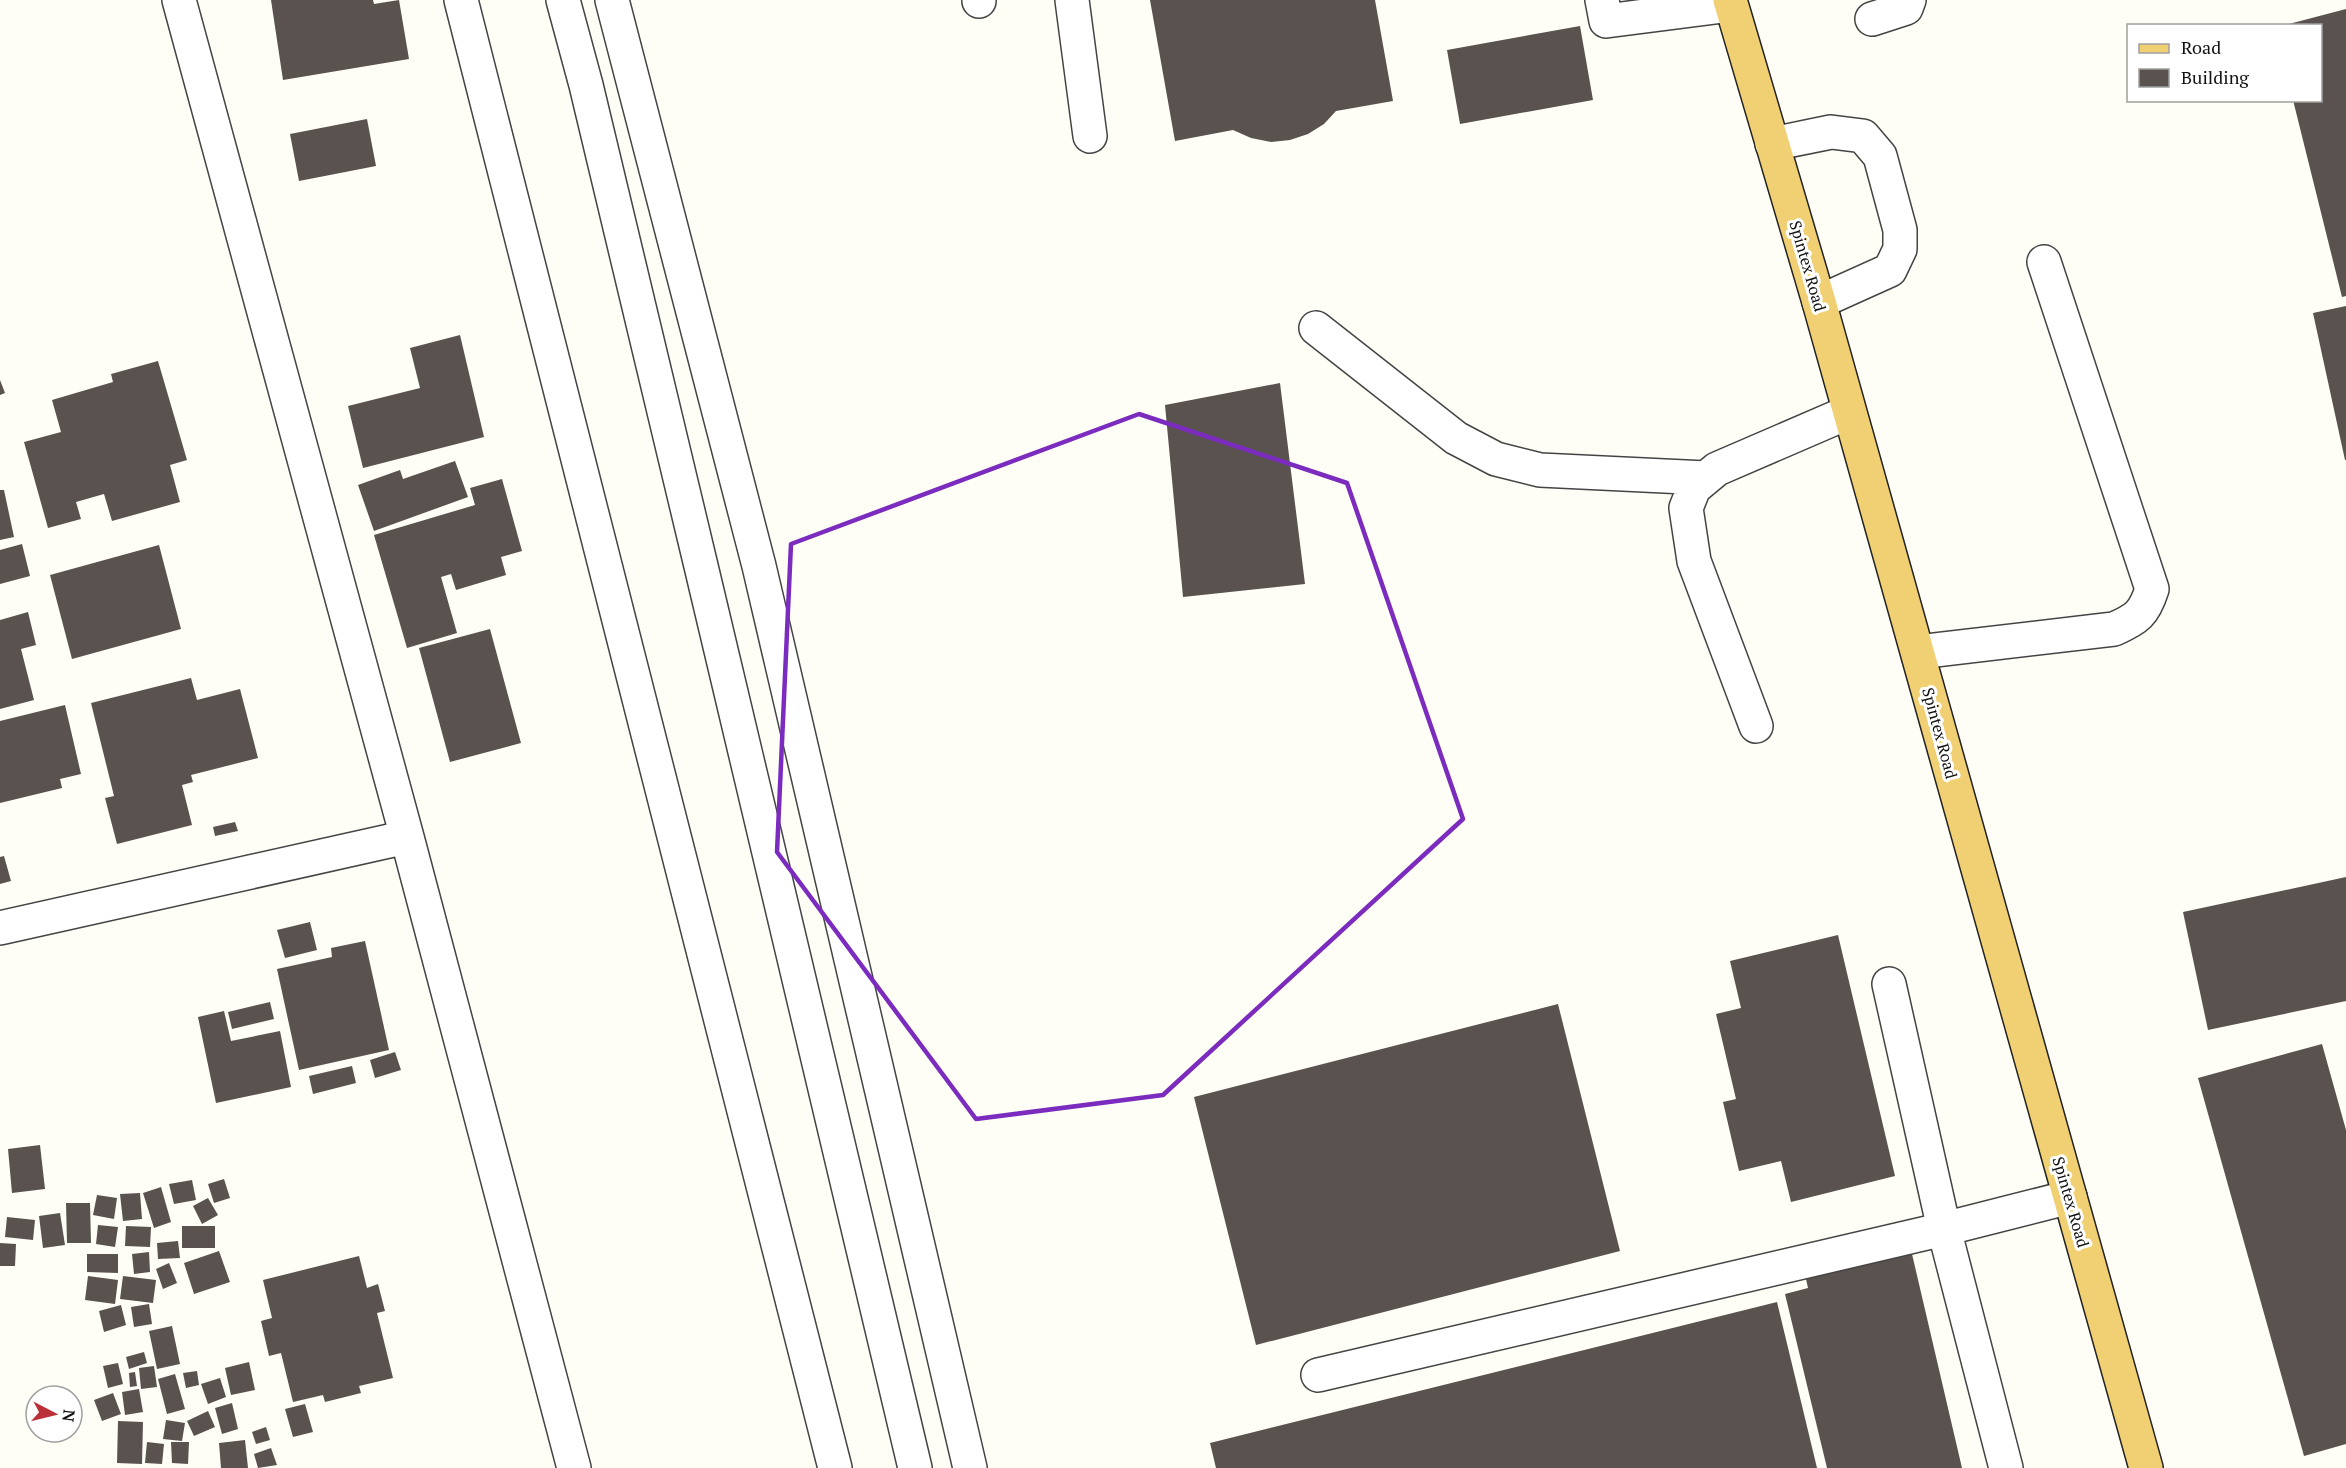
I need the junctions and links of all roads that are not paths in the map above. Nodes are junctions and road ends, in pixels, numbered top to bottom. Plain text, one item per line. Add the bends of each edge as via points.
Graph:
1 (178, 0) edge
2 (461, 0) edge
3 (563, 0) edge
4 (612, 0) edge
5 (1072, 0) edge
6 (1602, 0) edge
7 (1909, 0) edge
8 (1731, 2) edge
9 (1872, 19) dead end
10 (1090, 136) dead end
11 (1772, 144) junction
12 (2044, 262) dead end
13 (1819, 302) junction
14 (1316, 328) dead end
15 (1849, 412) junction
16 (1706, 478) junction
17 (1918, 652) junction
18 (1756, 726) dead end
19 (407, 837) junction
20 (0, 928) edge
21 (1889, 984) dead end
22 (2070, 1197) junction
23 (1944, 1229) junction
24 (1318, 1375) dead end
25 (574, 1468) edge
26 (835, 1468) edge
27 (915, 1468) edge
28 (970, 1468) edge
29 (2006, 1468) edge
30 (2146, 1468) edge

1 - 19 street
2 - 26 street
3 - 27 street via 702,566
4 - 28 street via 759,566
5 - 10 street
6 - 8 street via 1606,21
7 - 9 street via 1906,8
8 - 11 main road, Spintex Road
11 - 13 main road, Spintex Road
11 - 13 street via 1831,132 1863,136 1880,156 1900,230 1900,249 1890,270
12 - 17 street via 2152,589 2147,605 2135,620 2114,629
13 - 15 main road, Spintex Road
14 - 16 street via 1456,438 1496,459 1540,470
15 - 16 street via 1717,469
15 - 17 main road, Spintex Road
16 - 18 street via 1694,488 1686,508 1694,561
17 - 22 main road, Spintex Road
19 - 20 street
19 - 25 street
21 - 23 street
22 - 23 street
22 - 30 main road, Spintex Road
23 - 24 street
23 - 29 street

